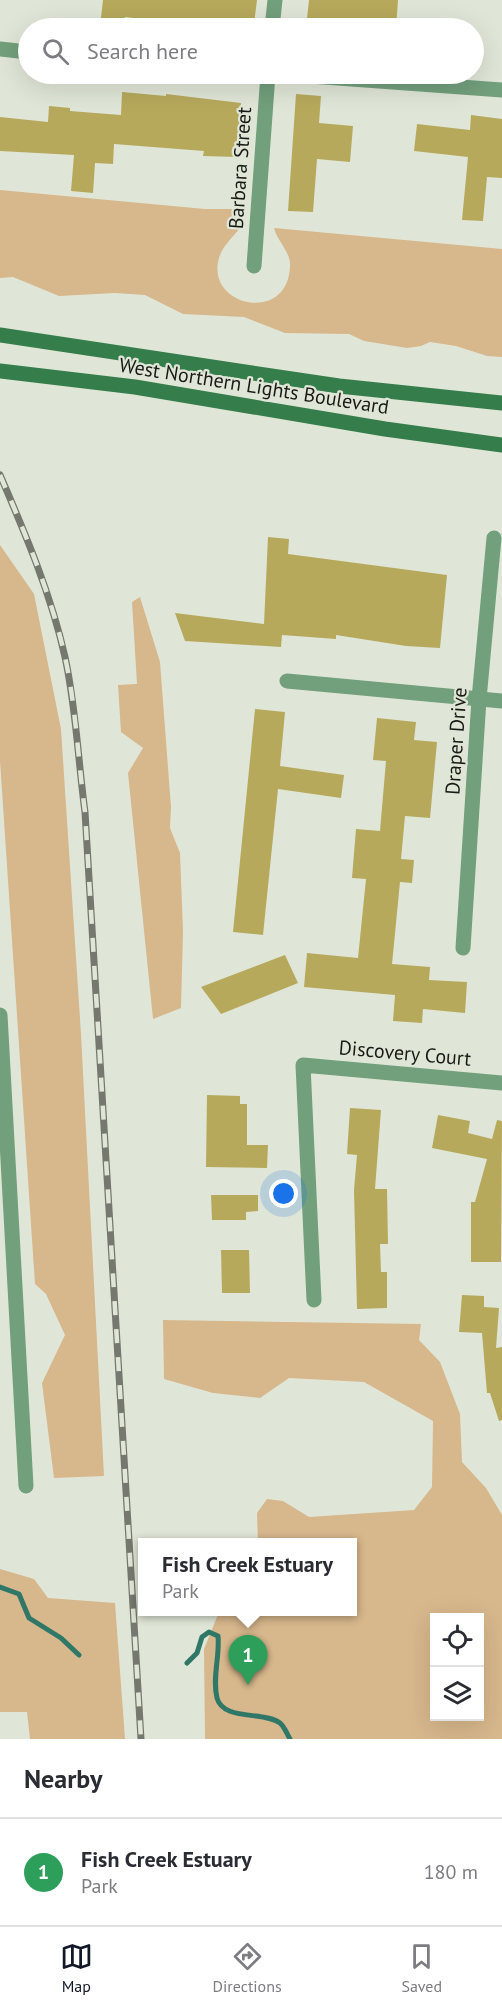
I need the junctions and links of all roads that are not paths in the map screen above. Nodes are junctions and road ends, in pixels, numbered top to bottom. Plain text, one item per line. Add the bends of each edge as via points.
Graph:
1 (275, 0) edge
2 (273, 18) edge
3 (0, 49) edge
4 (18, 51) edge
5 (267, 84) edge
6 (420, 84) edge
7 (502, 90) edge
8 (254, 266) dead end
9 (0, 335) edge
10 (0, 371) edge
11 (502, 403) edge
12 (502, 445) edge
13 (494, 538) dead end
14 (287, 681) dead end
15 (479, 699) junction
16 (502, 701) edge
17 (463, 948) dead end
18 (0, 1016) edge
19 (502, 1083) edge
20 (314, 1300) dead end
21 (26, 1486) dead end

1 - 2 street
3 - 4 street
5 - 8 street, Barbara Street
6 - 7 street
9 - 11 main road, West Northern Lights Boulevard via 339,386
10 - 12 main road, West Northern Lights Boulevard via 135,387
13 - 15 street, Draper Drive
14 - 15 street
15 - 16 street
15 - 17 street, Draper Drive
18 - 21 street
19 - 20 street, Discovery Court via 303,1065

